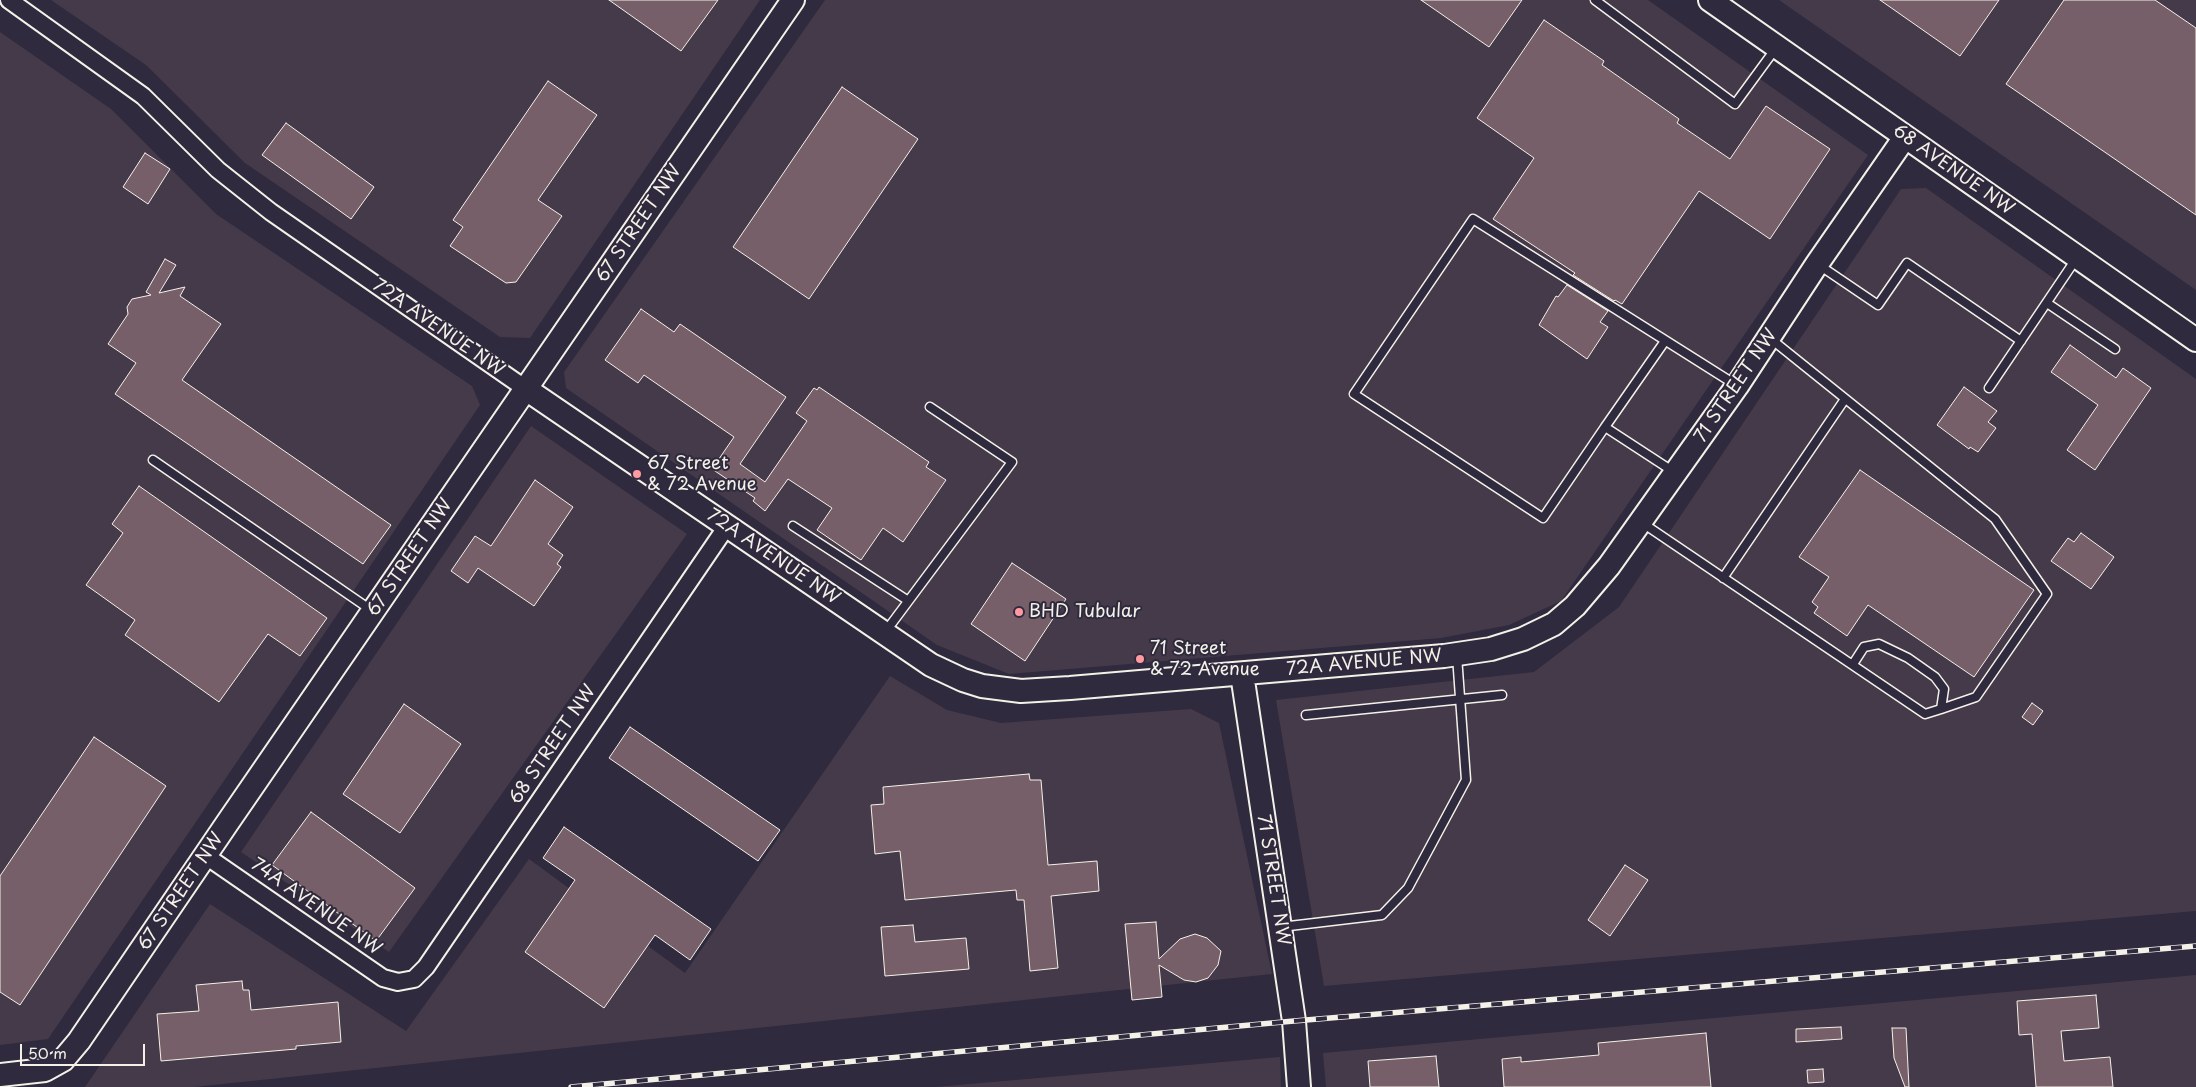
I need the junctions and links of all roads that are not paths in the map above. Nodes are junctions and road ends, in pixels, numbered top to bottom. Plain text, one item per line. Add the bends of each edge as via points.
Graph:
1 (9, 0) edge
2 (793, 0) edge
3 (1595, 0) edge
4 (1710, 0) edge
5 (1777, 47) junction
6 (1905, 137) junction
7 (2077, 257) junction
8 (1817, 264) junction
9 (2047, 302) junction
10 (1768, 337) junction
11 (1665, 340) junction
12 (2196, 340) edge
13 (2021, 341) junction
14 (2114, 349) dead end
15 (1737, 386) junction
16 (1989, 388) dead end
17 (526, 389) junction
18 (1845, 398) junction
19 (930, 407) dead end
20 (1605, 427) junction
21 (153, 460) dead end
22 (1676, 474) junction
23 (1642, 522) junction
24 (727, 526) junction
25 (793, 526) dead end
26 (1723, 578) junction
27 (907, 600) junction
28 (373, 611) junction
29 (1554, 624) joint
30 (884, 632) junction
31 (1457, 654) junction
32 (1853, 664) junction
33 (1242, 674) junction
34 (1502, 695) dead end
35 (1459, 699) junction
36 (1941, 709) junction
37 (1306, 714) dead end
38 (206, 856) junction
39 (1280, 927) junction
40 (406, 981) joint
41 (0, 1075) edge
42 (1299, 1087) edge

1 - 17 street, 72A AVENUE NW via 144,96 218,170 264,207
2 - 17 street, 67 STREET NW
3 - 5 lane via 1735,104
4 - 5 street, 68 AVENUE NW
5 - 6 street, 68 AVENUE NW
6 - 7 street, 68 AVENUE NW
6 - 8 street, 71 STREET NW
7 - 9 lane
7 - 12 street, 68 AVENUE NW
8 - 10 street, 71 STREET NW
8 - 13 lane via 1878,305 1907,263
9 - 13 lane
9 - 14 lane
10 - 15 street, 71 STREET NW
10 - 18 lane
11 - 15 lane
11 - 20 lane
11 - 20 lane via 1473,219 1354,394 1543,518
13 - 16 lane
15 - 22 street, 71 STREET NW
17 - 24 street, 72A AVENUE NW
17 - 28 street, 67 STREET NW
18 - 26 lane
18 - 36 lane via 1995,519 2046,594 1976,697
19 - 27 lane via 1012,462
20 - 22 lane
21 - 28 lane
22 - 23 street, 71 STREET NW
23 - 26 lane
23 - 29 street, 71 STREET NW via 1592,587
24 - 30 street, 72A AVENUE NW
24 - 40 street, 68 STREET NW via 426,967 414,979
25 - 27 lane
26 - 32 lane
27 - 30 lane
28 - 38 street, 67 STREET NW
29 - 31 street, 72A AVENUE NW via 1523,639
30 - 33 street, 72A AVENUE NW via 949,674 1000,689 1022,691
31 - 33 street, 72A AVENUE NW
31 - 35 lane
32 - 36 lane via 1925,714
32 - 36 lane via 1864,647 1879,644 1908,658 1935,677 1944,689
33 - 39 street, 71 STREET NW
34 - 35 lane
35 - 37 lane
35 - 39 lane via 1466,780 1408,888 1382,915
38 - 40 street, 74A AVENUE NW via 383,978 391,982
38 - 41 street, 67 STREET NW via 71,1052 44,1070
39 - 42 street, 71 STREET NW via 1294,1022

